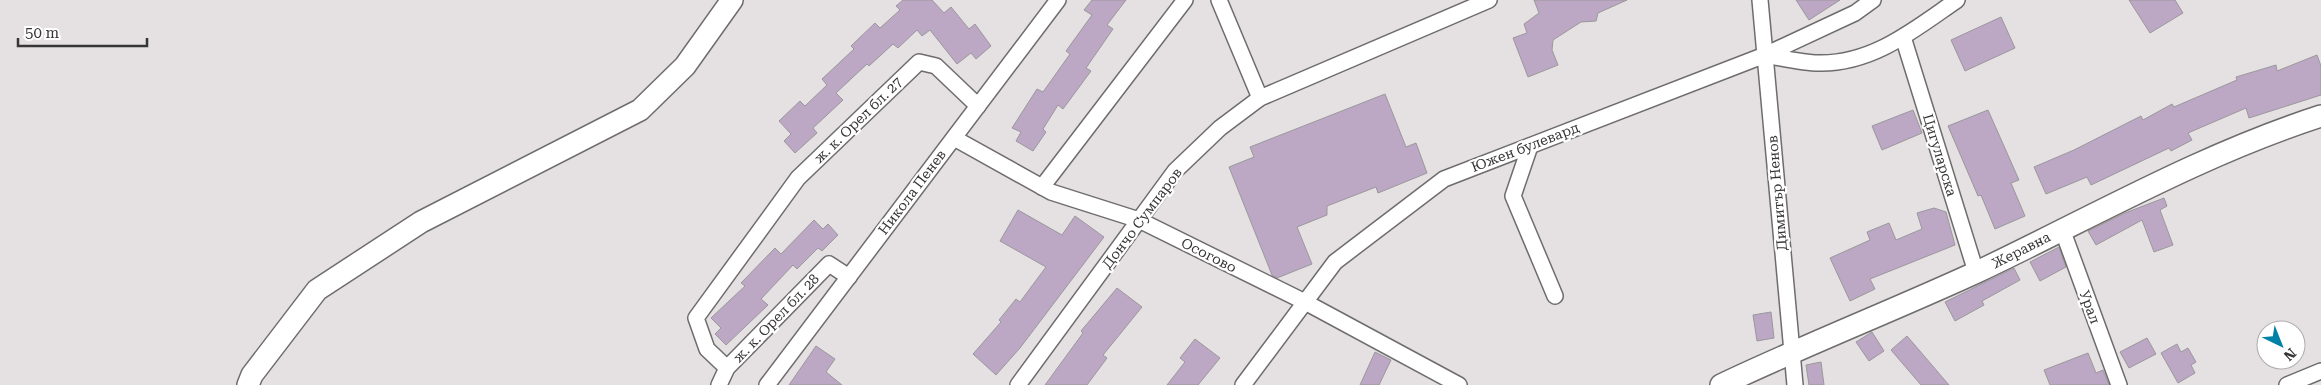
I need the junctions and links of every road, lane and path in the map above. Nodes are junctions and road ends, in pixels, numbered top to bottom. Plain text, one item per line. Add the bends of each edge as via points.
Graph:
1 (732, 0) edge
2 (1058, 0) edge
3 (1185, 0) edge
4 (1219, 0) edge
5 (1489, 0) edge
6 (1760, 0) edge
7 (1873, 0) edge
8 (1957, 0) edge
9 (1903, 37) junction
10 (1765, 55) junction
11 (1260, 98) junction
12 (978, 106) junction
13 (2321, 116) edge
14 (954, 138) junction
15 (1530, 146) junction
16 (1042, 187) junction
17 (1139, 220) junction
18 (2062, 229) junction
19 (1976, 272) junction
20 (849, 277) junction
21 (1555, 296) dead end
22 (1305, 302) junction
23 (1790, 352) junction
24 (727, 368) junction
25 (2321, 371) edge
26 (248, 385) edge
27 (719, 385) edge
28 (767, 385) edge
29 (1018, 385) edge
30 (1243, 385) edge
31 (1459, 385) edge
32 (1721, 385) edge
33 (1794, 385) edge
34 (2119, 385) edge
35 (2287, 385) edge

1 - 26 street via 685,66 640,110 421,222 317,290
2 - 12 street, Никола Пенев
3 - 16 street
4 - 11 street
5 - 11 street, Дончо Сумпаров
6 - 10 street, Димитър Ненов
7 - 10 street, Южен булевард via 1855,13
8 - 9 street
9 - 10 street via 1876,52 1849,60 1819,63
9 - 19 street, Цигуларска
10 - 15 street, Южен булевард
10 - 23 street, Димитър Ненов
11 - 17 street, Дончо Сумпаров via 1220,128 1175,171
12 - 14 street, Никола Пенев
12 - 24 street, ж. к. Орел бл. 27 via 936,66 918,62 798,178 696,318 707,349
13 - 18 street, Жеравна via 2150,185
14 - 16 street, Осогово
14 - 20 street, Никола Пенев
15 - 21 street via 1513,196
15 - 22 street, Южен булевард via 1444,179 1335,262
16 - 17 street, Осогово
17 - 22 street, Осогово
17 - 29 street, Дончо Сумпаров
18 - 19 street, Жеравна
18 - 34 street, Урал
19 - 23 street, Жеравна
20 - 24 street, ж. к. Орел бл. 28 via 829,264
20 - 28 street, Никола Пенев
22 - 30 street, Южен булевард
22 - 31 street, Осогово
23 - 32 street, Жеравна
23 - 33 street, Димитър Ненов
24 - 27 street
25 - 35 street

